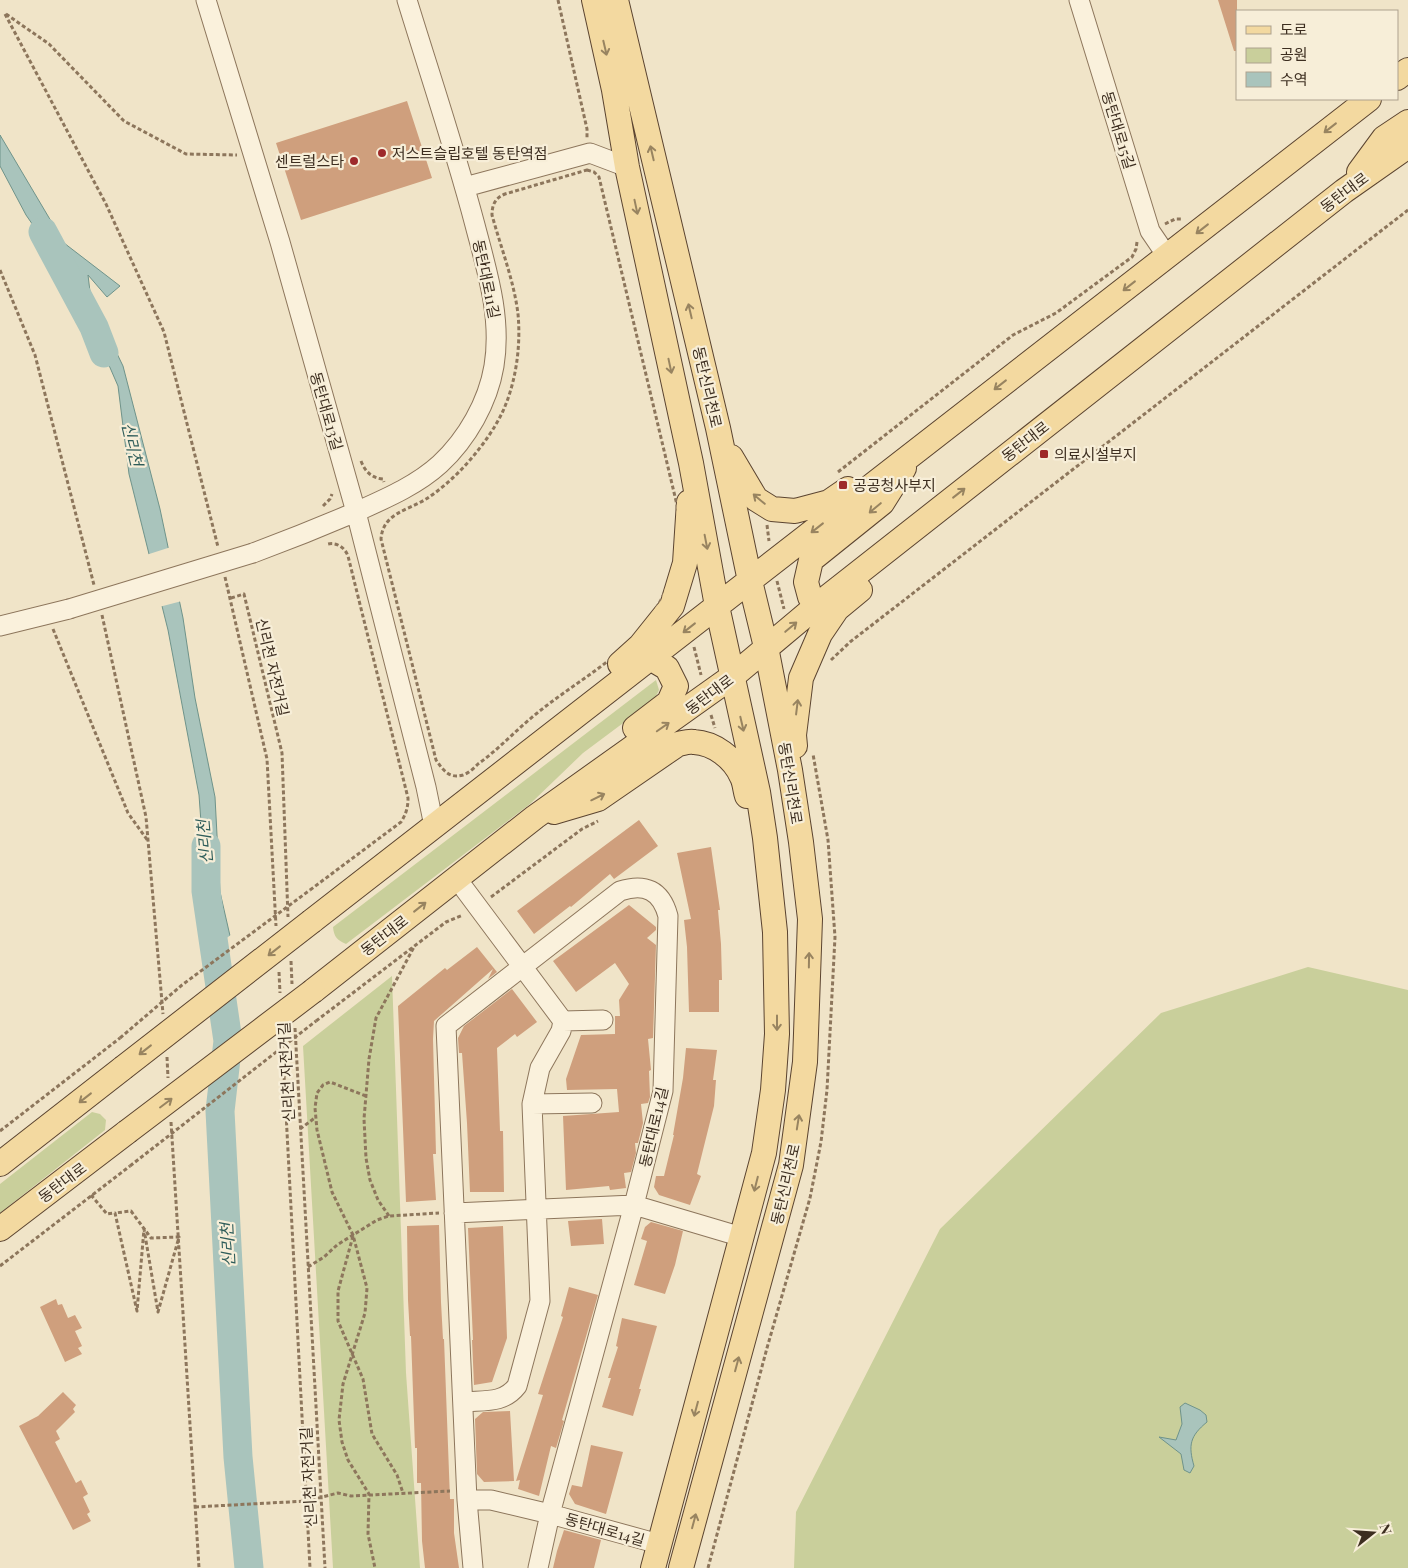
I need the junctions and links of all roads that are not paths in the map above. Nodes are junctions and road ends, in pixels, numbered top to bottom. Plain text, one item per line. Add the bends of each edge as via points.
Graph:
1 (206, 0) edge
2 (407, 0) edge
3 (594, 0) edge
4 (616, 0) edge
5 (1079, 0) edge
6 (1368, 100) edge
7 (1408, 122) edge
8 (1408, 146) edge
9 (627, 167) junction
10 (465, 187) junction
11 (1344, 191) junction
12 (1167, 256) junction
13 (718, 428) junction
14 (913, 454) junction
15 (691, 462) junction
16 (938, 509) junction
17 (356, 512) junction
18 (750, 581) junction
19 (820, 603) junction
20 (717, 606) junction
21 (0, 626) edge
22 (766, 647) junction
23 (650, 658) junction
24 (733, 676) junction
25 (513, 765) junction
26 (535, 817) junction
27 (434, 826) junction
28 (801, 842) junction
29 (457, 878) junction
30 (775, 932) junction
31 (522, 967) junction
32 (603, 1020) dead end
33 (563, 1021) junction
34 (592, 1103) dead end
35 (532, 1104) junction
36 (0, 1164) edge
37 (634, 1205) junction
38 (536, 1209) junction
39 (454, 1213) junction
40 (0, 1229) edge
41 (742, 1238) junction
42 (463, 1402) junction
43 (467, 1500) junction
44 (550, 1514) junction
45 (659, 1544) junction
46 (473, 1568) edge
47 (538, 1568) edge
48 (653, 1568) edge
49 (682, 1568) edge

1 - 17 street, 동탄대로13길 via 280,242
2 - 10 street, 동탄대로11길
3 -> 9 main road, 동탄신리천로
13 -> 4 main road, 동탄신리천로
5 - 12 street, 동탄대로15길 via 1150,232
6 -> 12 main road
7 - 11 main road via 1384,138
8 - 11 main road, 동탄대로
9 - 10 street via 590,153
9 -> 15 main road, 동탄신리천로
10 - 17 street, 동탄대로11길 via 492,291 497,332 494,367 486,392 476,418 440,464 388,498
16 -> 11 main road, 동탄대로
12 -> 14 main road
14 -> 13 main road via 872,471 829,502 795,511 772,509 756,499 735,466
13 - 18 main road, 동탄신리천로
14 -> 18 main road
14 -> 19 main road via 882,503 811,560 806,582 810,597
15 -> 20 main road, 동탄신리천로
15 - 25 main road via 685,563 672,606 640,646
16 - 19 main road, 동탄대로
28 -> 16 main road via 802,798 794,735 801,678 820,634 837,609 894,561
17 - 21 street, 동탄대로11길, bridge via 253,553
17 - 27 street, 동탄대로13길
18 - 20 main road
18 - 22 main road, 동탄신리천로
22 -> 19 main road, 동탄대로
20 -> 23 main road
20 - 24 main road, 동탄신리천로
22 - 24 main road, 동탄대로
22 - 28 main road, 동탄신리천로
23 - 25 main road
23 - 26 main road via 667,668 676,686 669,702 582,769
26 -> 24 main road, 동탄대로
24 -> 30 main road, 동탄신리천로 via 766,838
25 - 27 main road
26 - 29 main road, 동탄대로
26 -> 30 main road via 598,799 678,744 692,741 709,744 723,753 742,776 762,900
27 -> 36 main road, bridge
49 -> 28 main road, 동탄신리천로 via 791,1164 805,1062 810,919
29 - 31 street
40 -> 29 main road, 동탄대로, bridge via 303,991
30 -> 41 main road, 동탄신리천로 via 777,1034 773,1090 764,1153
31 - 33 street
31 - 37 street, 동탄대로14길 via 620,891 640,887 648,889 665,905 668,916 663,1092
31 - 39 street, 동탄대로14길 via 446,1026
32 - 33 street
33 - 35 street via 561,1032 540,1068
34 - 35 street
35 - 38 street
37 - 38 street
37 - 41 street
37 - 44 street, 동탄대로14길
38 - 39 street
38 - 42 street via 540,1301 517,1386 501,1399
39 - 42 street, 동탄대로14길
41 -> 45 main road, 동탄신리천로
42 - 43 street, 동탄대로14길
43 - 44 street, 동탄대로14길 via 490,1500
43 - 46 street, 동탄대로14길
44 - 45 street, 동탄대로14길
44 - 47 street, 동탄대로14길
45 - 48 main road, 동탄신리천로

